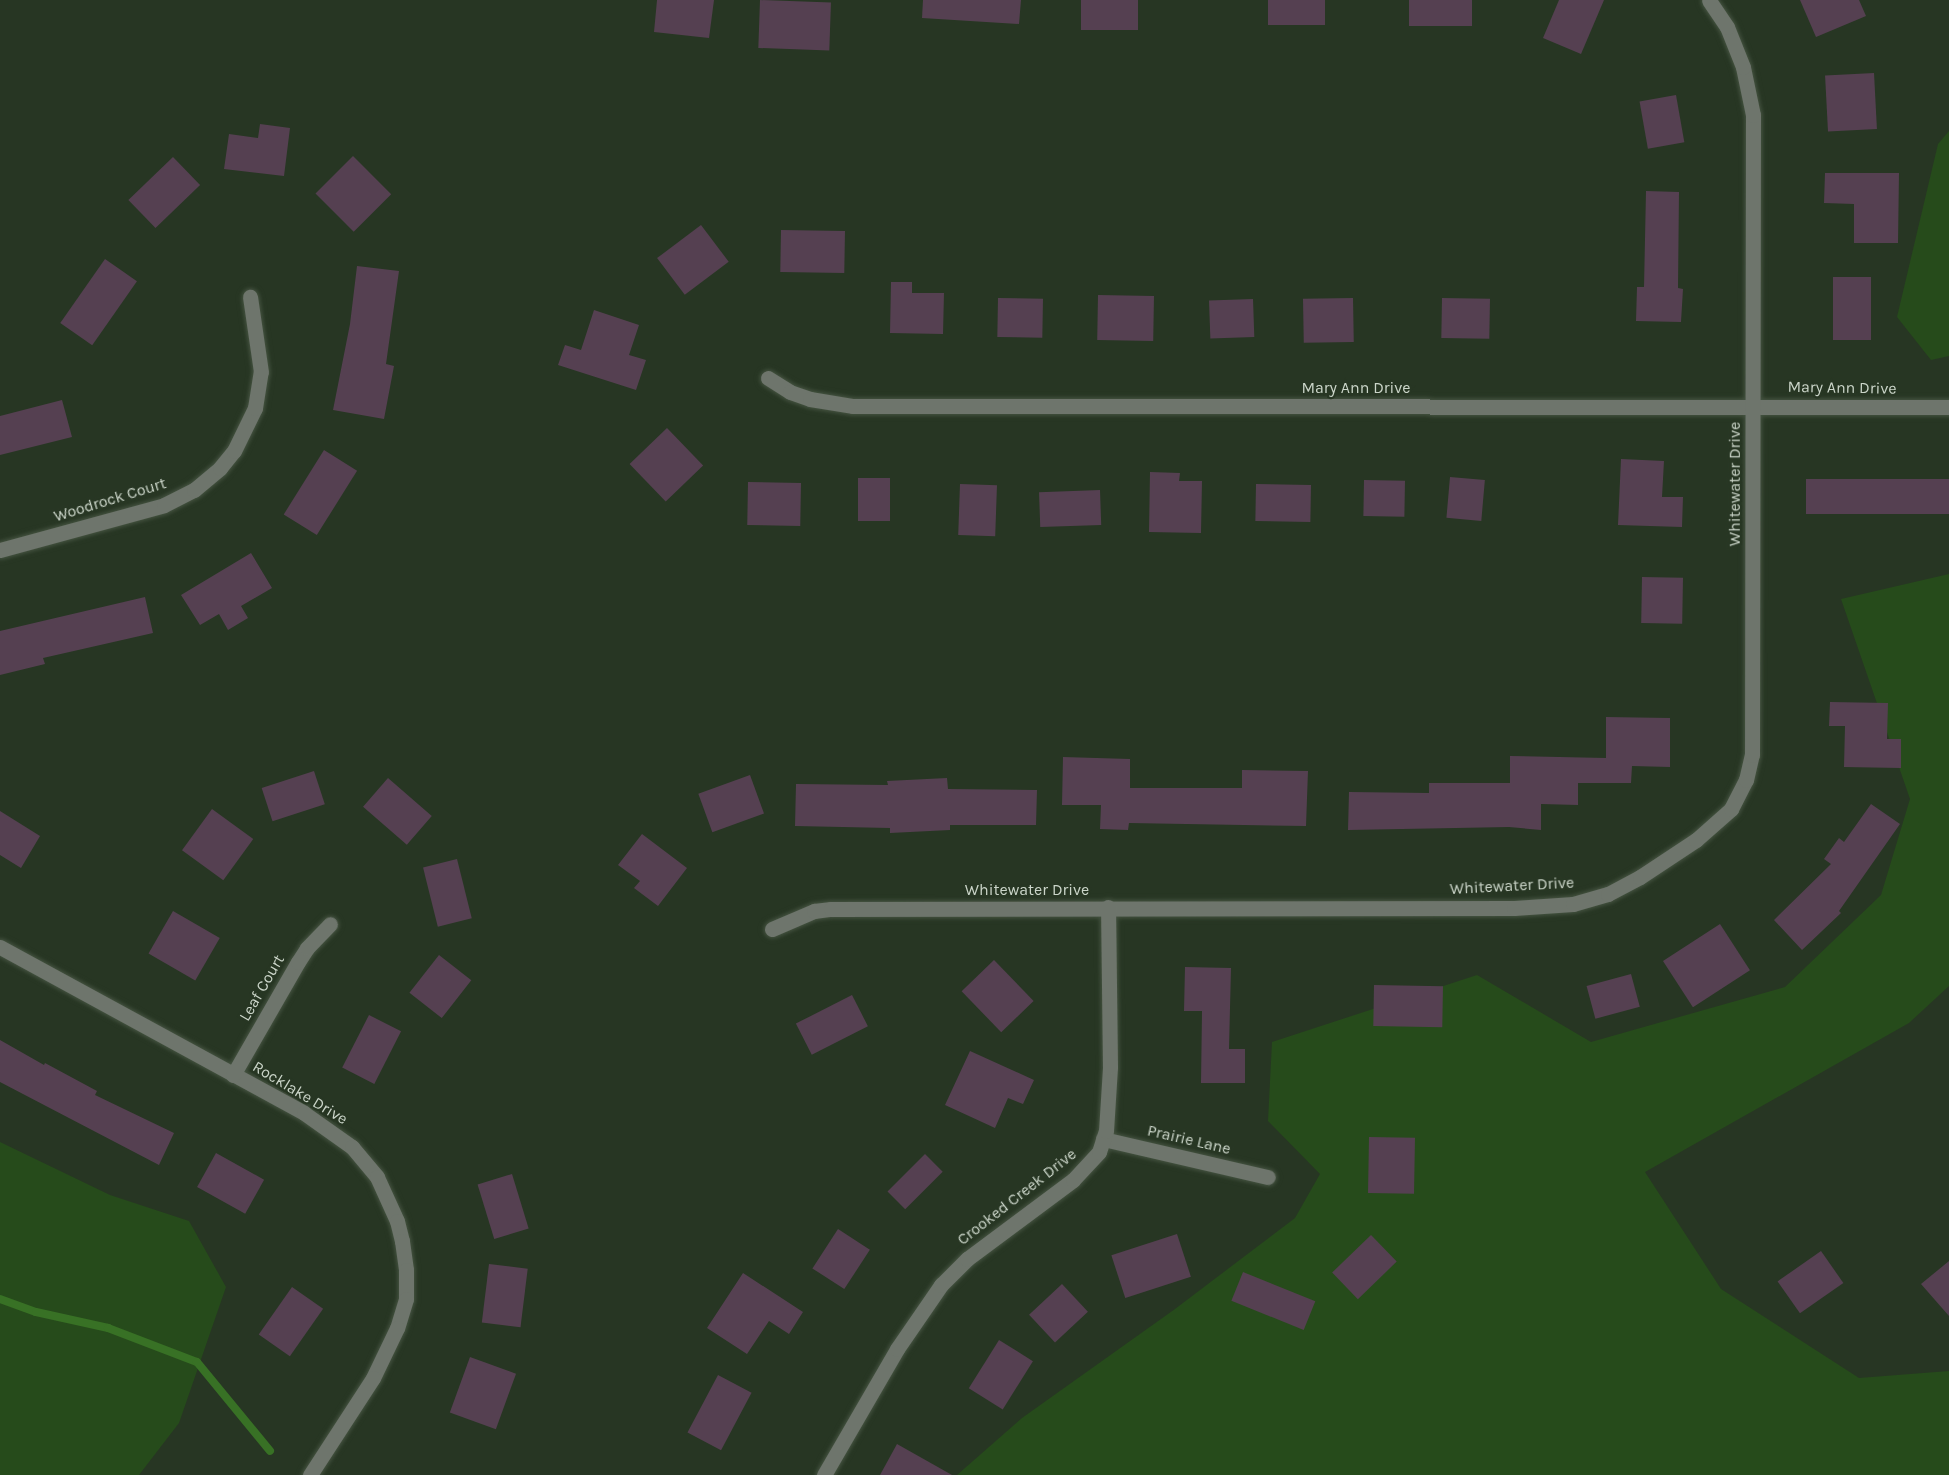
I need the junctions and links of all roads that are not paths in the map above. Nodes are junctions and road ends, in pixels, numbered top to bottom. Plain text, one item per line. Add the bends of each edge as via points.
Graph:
1 (1709, 0) edge
2 (250, 297) dead end
3 (768, 378) dead end
4 (1753, 405) junction
5 (1949, 407) edge
6 (0, 550) edge
7 (1108, 908) junction
8 (330, 924) dead end
9 (771, 929) dead end
10 (0, 947) edge
11 (233, 1075) junction
12 (1103, 1139) junction
13 (1268, 1177) dead end
14 (310, 1475) edge
15 (824, 1475) edge

1 - 4 street, Whitewater Drive via 1727,27 1743,67 1753,116
2 - 6 street, Woodrock Court via 261,372 255,408 234,451 220,468 194,490 164,505
3 - 4 street, Mary Ann Drive via 810,399 853,406
4 - 5 street, Mary Ann Drive
4 - 7 street, Whitewater Drive via 1752,755 1746,780 1731,809 1696,840 1608,894 1573,904 1514,908
7 - 9 street, Whitewater Drive via 831,909 814,911
7 - 12 street, Crooked Creek Drive via 1110,1066
8 - 11 street, Leaf Court via 297,962
10 - 11 street, Rocklake Drive
11 - 14 street, Rocklake Drive via 304,1113 352,1147 377,1177 402,1241 406,1299 397,1328 374,1378
12 - 13 street, Prairie Lane
12 - 15 street, Crooked Creek Drive via 1090,1164 1073,1180 967,1259 941,1285 897,1349

